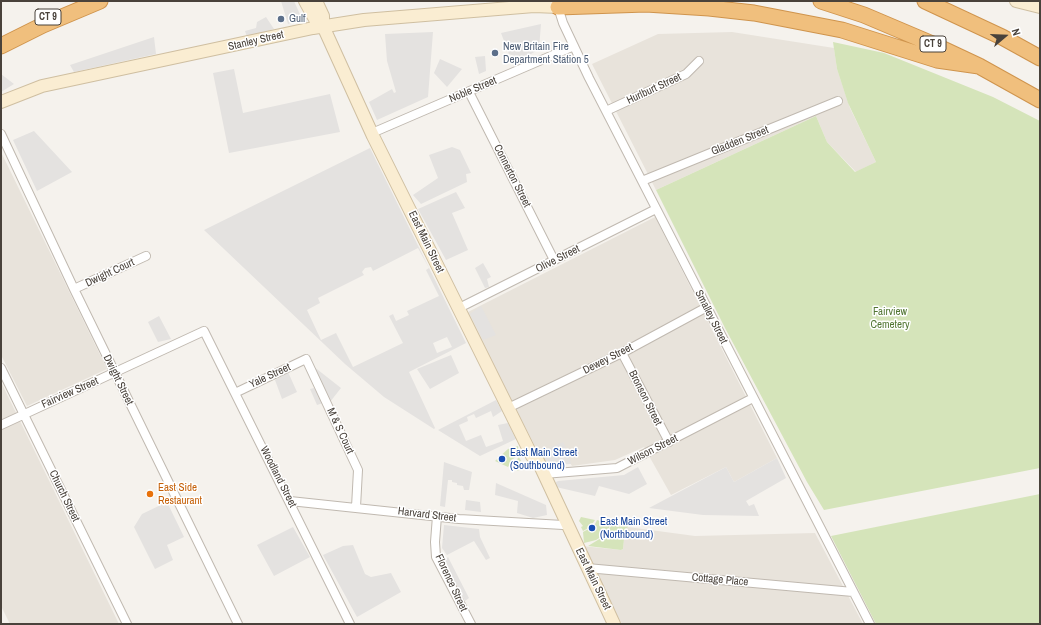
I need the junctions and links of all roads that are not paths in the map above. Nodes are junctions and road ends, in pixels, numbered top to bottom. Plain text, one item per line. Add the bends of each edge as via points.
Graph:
1 (96, 1) edge
2 (100, 1) edge
3 (305, 1) edge
4 (316, 1) edge
5 (822, 1) edge
6 (925, 1) edge
7 (1016, 1) edge
8 (557, 4) edge
9 (1040, 7) edge
10 (323, 26) junction
11 (1, 35) edge
12 (1, 46) edge
13 (574, 46) junction
14 (1040, 58) edge
15 (699, 61) dead end
16 (979, 66) junction
17 (469, 92) junction
18 (1040, 100) edge
19 (838, 101) dead end
20 (1, 102) edge
21 (606, 111) junction
22 (372, 133) junction
23 (1, 134) edge
24 (642, 181) junction
25 (656, 209) junction
26 (146, 256) dead end
27 (554, 260) junction
28 (74, 289) junction
29 (707, 307) junction
30 (459, 308) junction
31 (204, 331) joint
32 (622, 353) junction
33 (306, 359) joint
34 (1, 368) edge
35 (114, 373) junction
36 (235, 393) junction
37 (753, 398) junction
38 (508, 408) junction
39 (24, 414) junction
40 (1, 425) edge
41 (669, 442) junction
42 (532, 456) junction
43 (544, 474) junction
44 (290, 501) junction
45 (356, 507) junction
46 (437, 516) junction
47 (563, 525) junction
48 (571, 535) junction
49 (587, 568) junction
50 (853, 592) junction
51 (127, 624) edge
52 (238, 624) edge
53 (350, 624) edge
54 (471, 624) edge
55 (614, 624) edge
56 (870, 624) edge

1 - 11 highway, CT 9
2 - 12 highway
3 - 10 main road, East Main Street via 316,21
4 - 10 main road, East Main Street via 324,16
5 - 16 highway, CT 9 via 911,34
6 - 14 highway
7 - 9 main road
8 - 10 main road, Stanley Street via 364,20
8 - 13 street, Smalley Street
8 - 16 highway via 646,4 754,13 835,29 937,60
10 - 20 main road, Stanley Street via 42,86
10 - 22 main road, East Main Street
13 - 17 street, Noble Street
13 - 21 street, Smalley Street
15 - 21 street, Hurlburt Street via 686,74
16 - 18 highway, CT 9
17 - 22 street, Noble Street
17 - 27 street, Connerton Street
19 - 24 street, Gladden Street
21 - 24 street, Smalley Street
22 - 30 main road, East Main Street
23 - 28 street, Dwight Street
24 - 25 street, Smalley Street
25 - 27 street, Olive Street
25 - 29 street, Smalley Street
26 - 28 street, Dwight Court
27 - 30 street, Olive Street
28 - 35 street, Dwight Street
29 - 32 street, Dewey Street
29 - 37 street, Smalley Street
30 - 38 main road, East Main Street
31 - 35 street, Fairview Street
31 - 36 street, Woodland Street
32 - 38 street, Dewey Street
32 - 41 street, Bronson Street
33 - 36 street, Yale Street
33 - 45 street, M & S Court via 358,470
34 - 39 street, Church Street
35 - 39 street, Fairview Street
35 - 52 street, Dwight Street
36 - 44 street, Woodland Street
37 - 41 street, Wilson Street
37 - 50 street, Smalley Street
38 - 42 main road, East Main Street
39 - 40 street, Fairview Street
39 - 51 street, Church Street
41 - 43 street, Wilson Street via 617,468
42 - 43 main road, East Main Street via 537,459
42 - 47 main road, East Main Street
43 - 48 main road, East Main Street via 570,526
44 - 45 street, Harvard Street
44 - 53 street, Woodland Street
45 - 46 street, Harvard Street
46 - 47 street, Harvard Street
46 - 54 street, Florence Street via 436,556
47 - 48 main road, East Main Street
48 - 49 main road, East Main Street
49 - 50 street, Cottage Place
49 - 55 main road, East Main Street
50 - 56 street, Smalley Street

